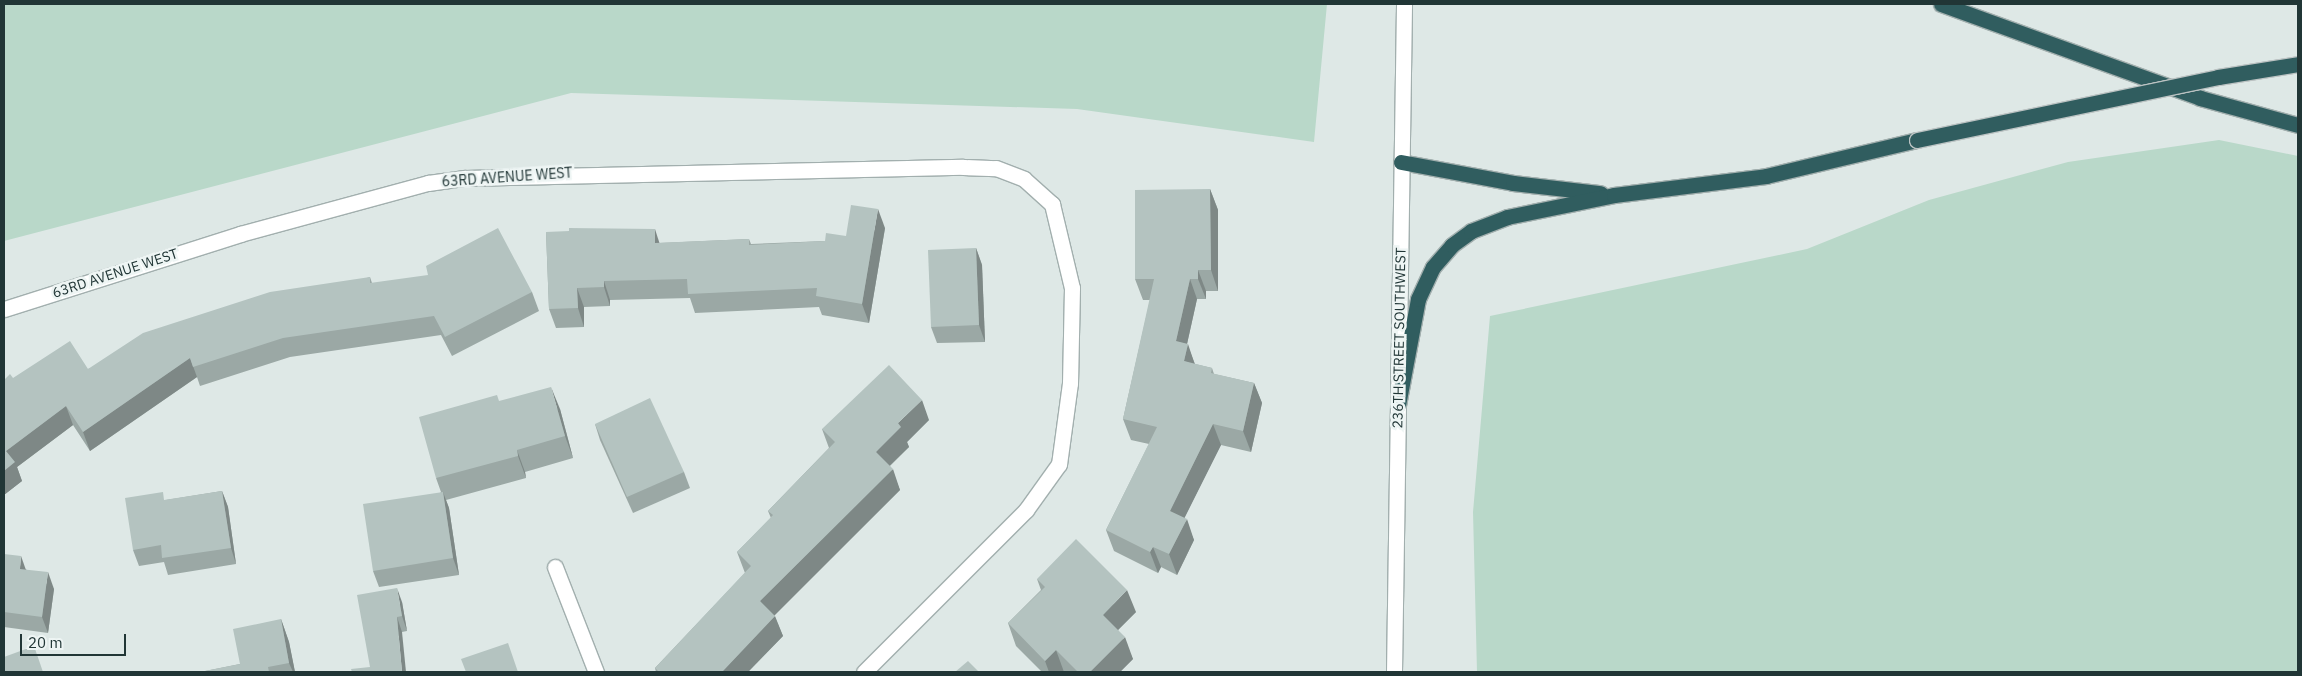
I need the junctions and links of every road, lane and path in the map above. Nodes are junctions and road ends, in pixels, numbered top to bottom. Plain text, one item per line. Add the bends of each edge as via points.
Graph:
1 (1404, 4) edge
2 (1941, 4) edge
3 (2298, 64) edge
4 (2298, 124) edge
5 (1401, 162) junction
6 (1614, 195) junction
7 (4, 309) edge
8 (1398, 405) junction
9 (556, 567) dead end
10 (596, 672) edge
11 (864, 672) edge
12 (1394, 672) edge

1 - 5 street, 236TH STREET SOUTHWEST
2 - 4 highway via 2200,98
3 - 6 highway, bridge via 2218,77 1917,140 1766,176
5 - 6 highway via 1512,183
5 - 8 street, 236TH STREET SOUTHWEST
6 - 8 highway via 1507,217 1471,231 1452,246 1433,267 1418,298
7 - 11 street, 63RD AVENUE WEST via 240,234 428,183 524,174 909,167 996,168 1024,179 1052,204 1072,288 1070,384 1059,464 1026,510
8 - 12 street, 236TH STREET SOUTHWEST
9 - 10 street

